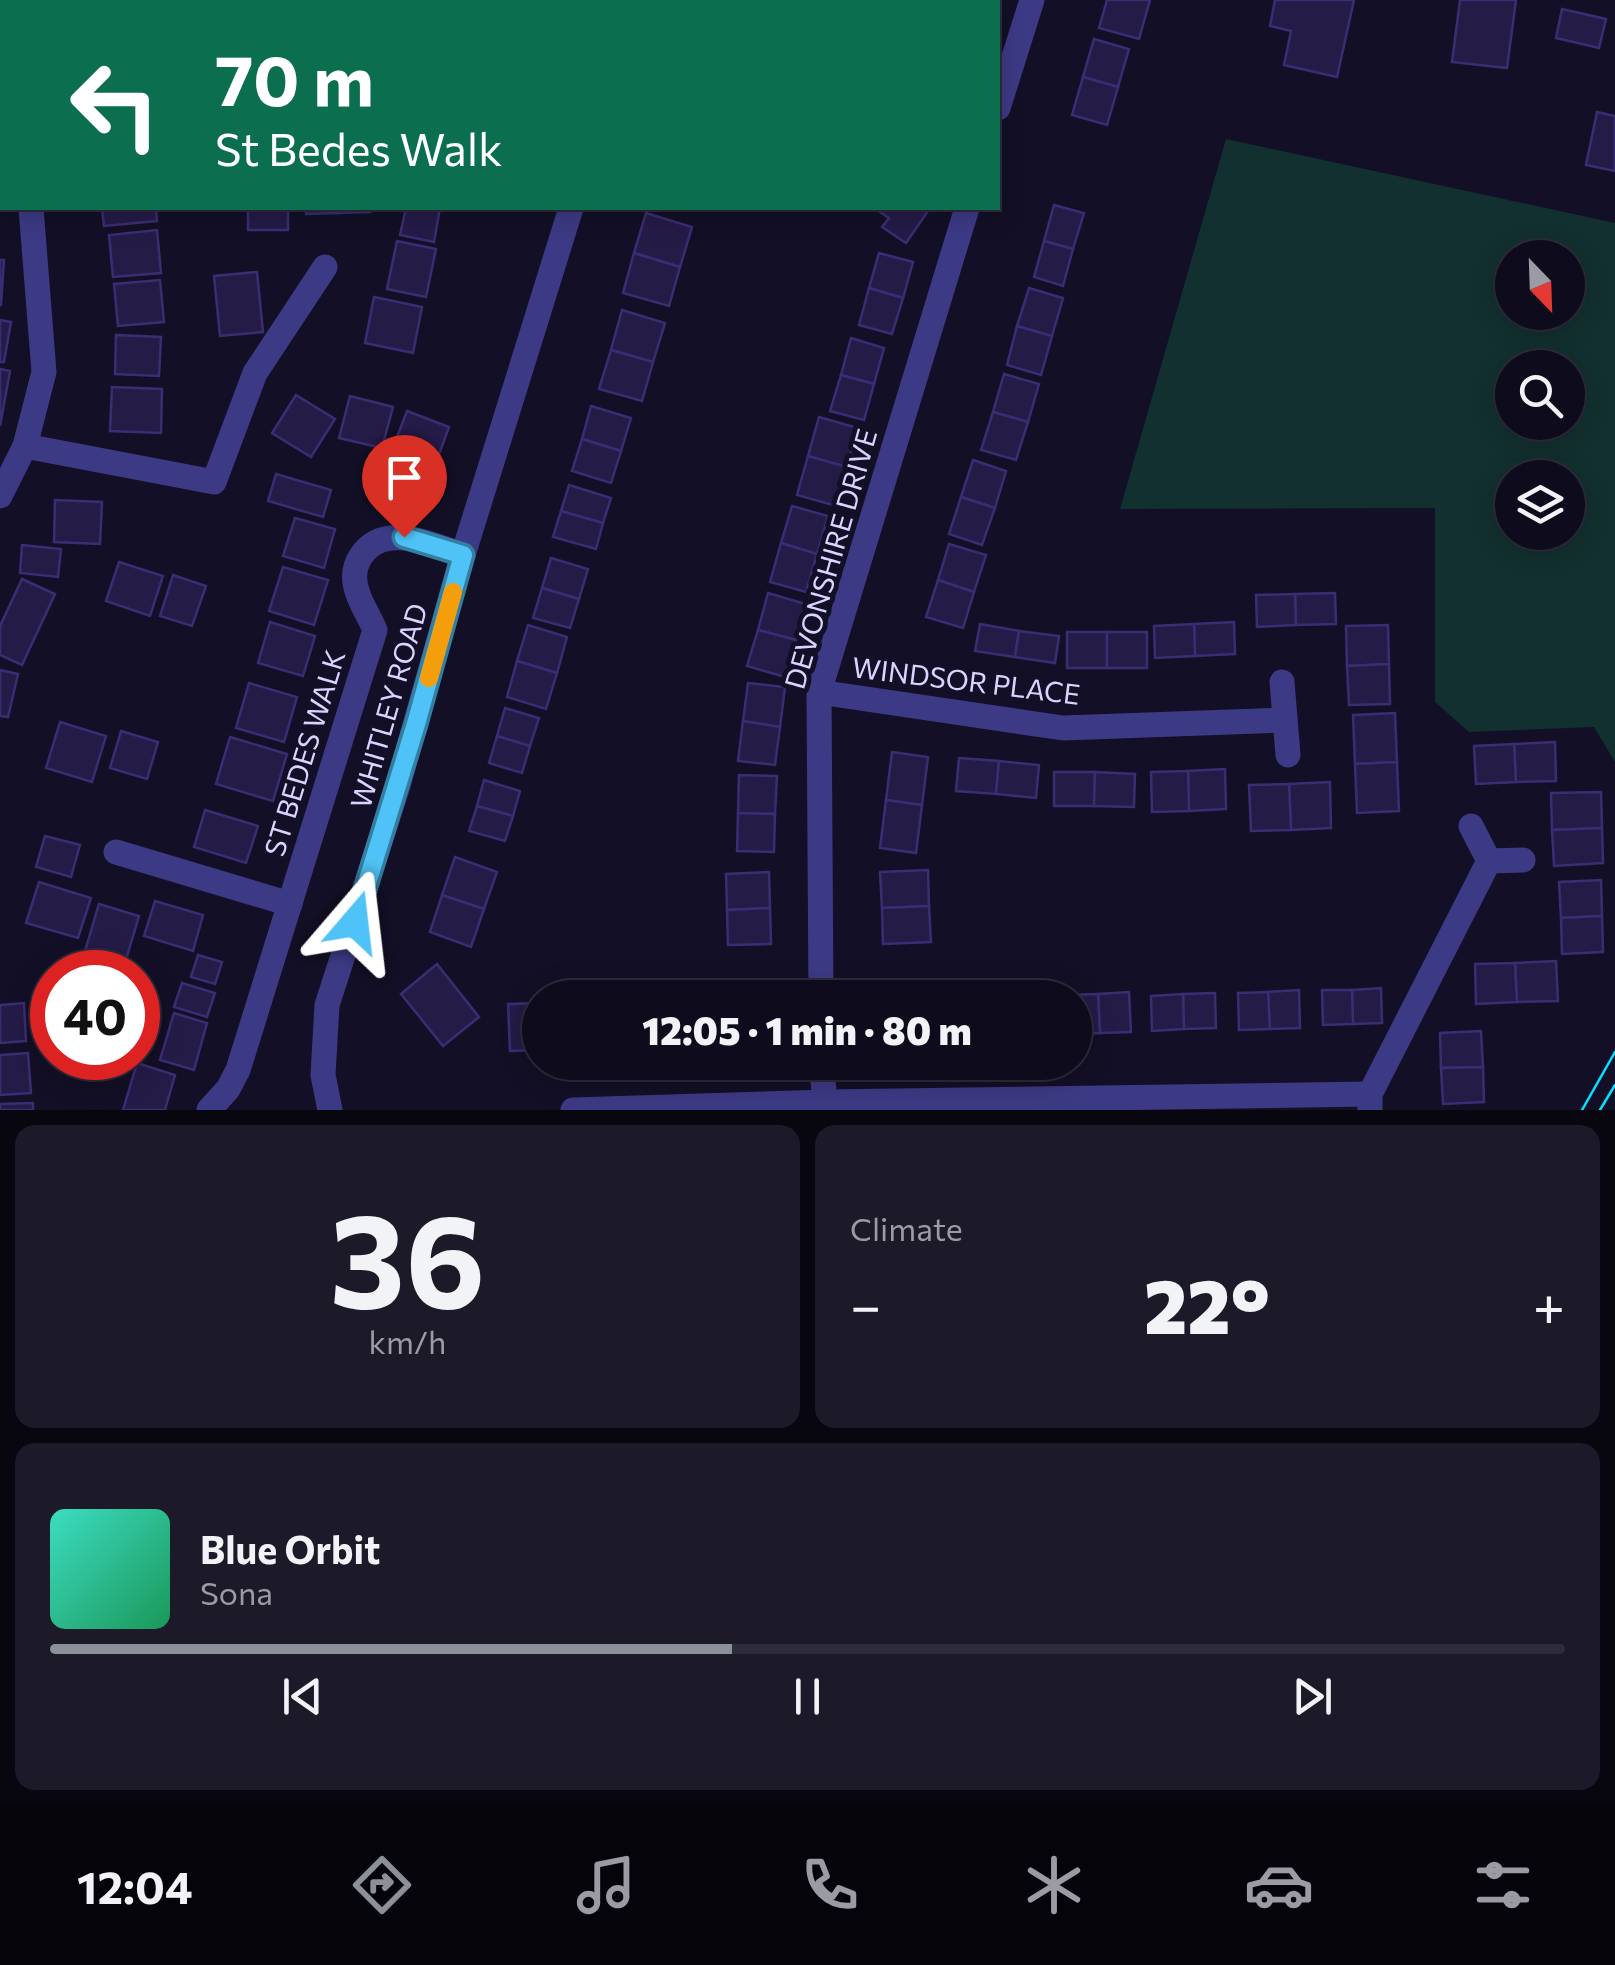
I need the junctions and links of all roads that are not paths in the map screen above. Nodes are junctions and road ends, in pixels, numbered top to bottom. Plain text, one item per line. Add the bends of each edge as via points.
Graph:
1 (1032, 0) edge
2 (1000, 98) edge
3 (32, 210) edge
4 (570, 210) edge
5 (966, 210) edge
6 (325, 267) dead end
7 (25, 446) junction
8 (0, 496) edge
9 (463, 555) junction
10 (1282, 682) dead end
11 (819, 692) junction
12 (1286, 720) junction
13 (1288, 755) dead end
14 (1470, 826) dead end
15 (116, 852) dead end
16 (1523, 860) dead end
17 (1488, 861) junction
18 (290, 904) junction
19 (821, 980) edge
20 (823, 1080) edge
21 (1370, 1102) edge
22 (826, 1106) edge
23 (209, 1110) edge
24 (330, 1110) edge
25 (572, 1110) edge

1 - 2 street
3 - 7 street via 44,372
4 - 9 street, WHITLEY ROAD
5 - 11 street, DEVONSHIRE DRIVE
6 - 7 street via 254,373 214,482
7 - 8 street
9 - 18 street, ST BEDES WALK via 404,537 380,539 362,554 355,582 374,630
9 - 24 street, WHITLEY ROAD via 327,1005 323,1075
10 - 12 street
11 - 12 street, WINDSOR PLACE via 1063,728
11 - 19 street, DEVONSHIRE DRIVE
12 - 13 street
14 - 17 street
15 - 18 street
16 - 17 street
17 - 21 street
18 - 23 street, ST BEDES WALK via 238,1070
20 - 22 street
21 - 22 street
22 - 25 street

